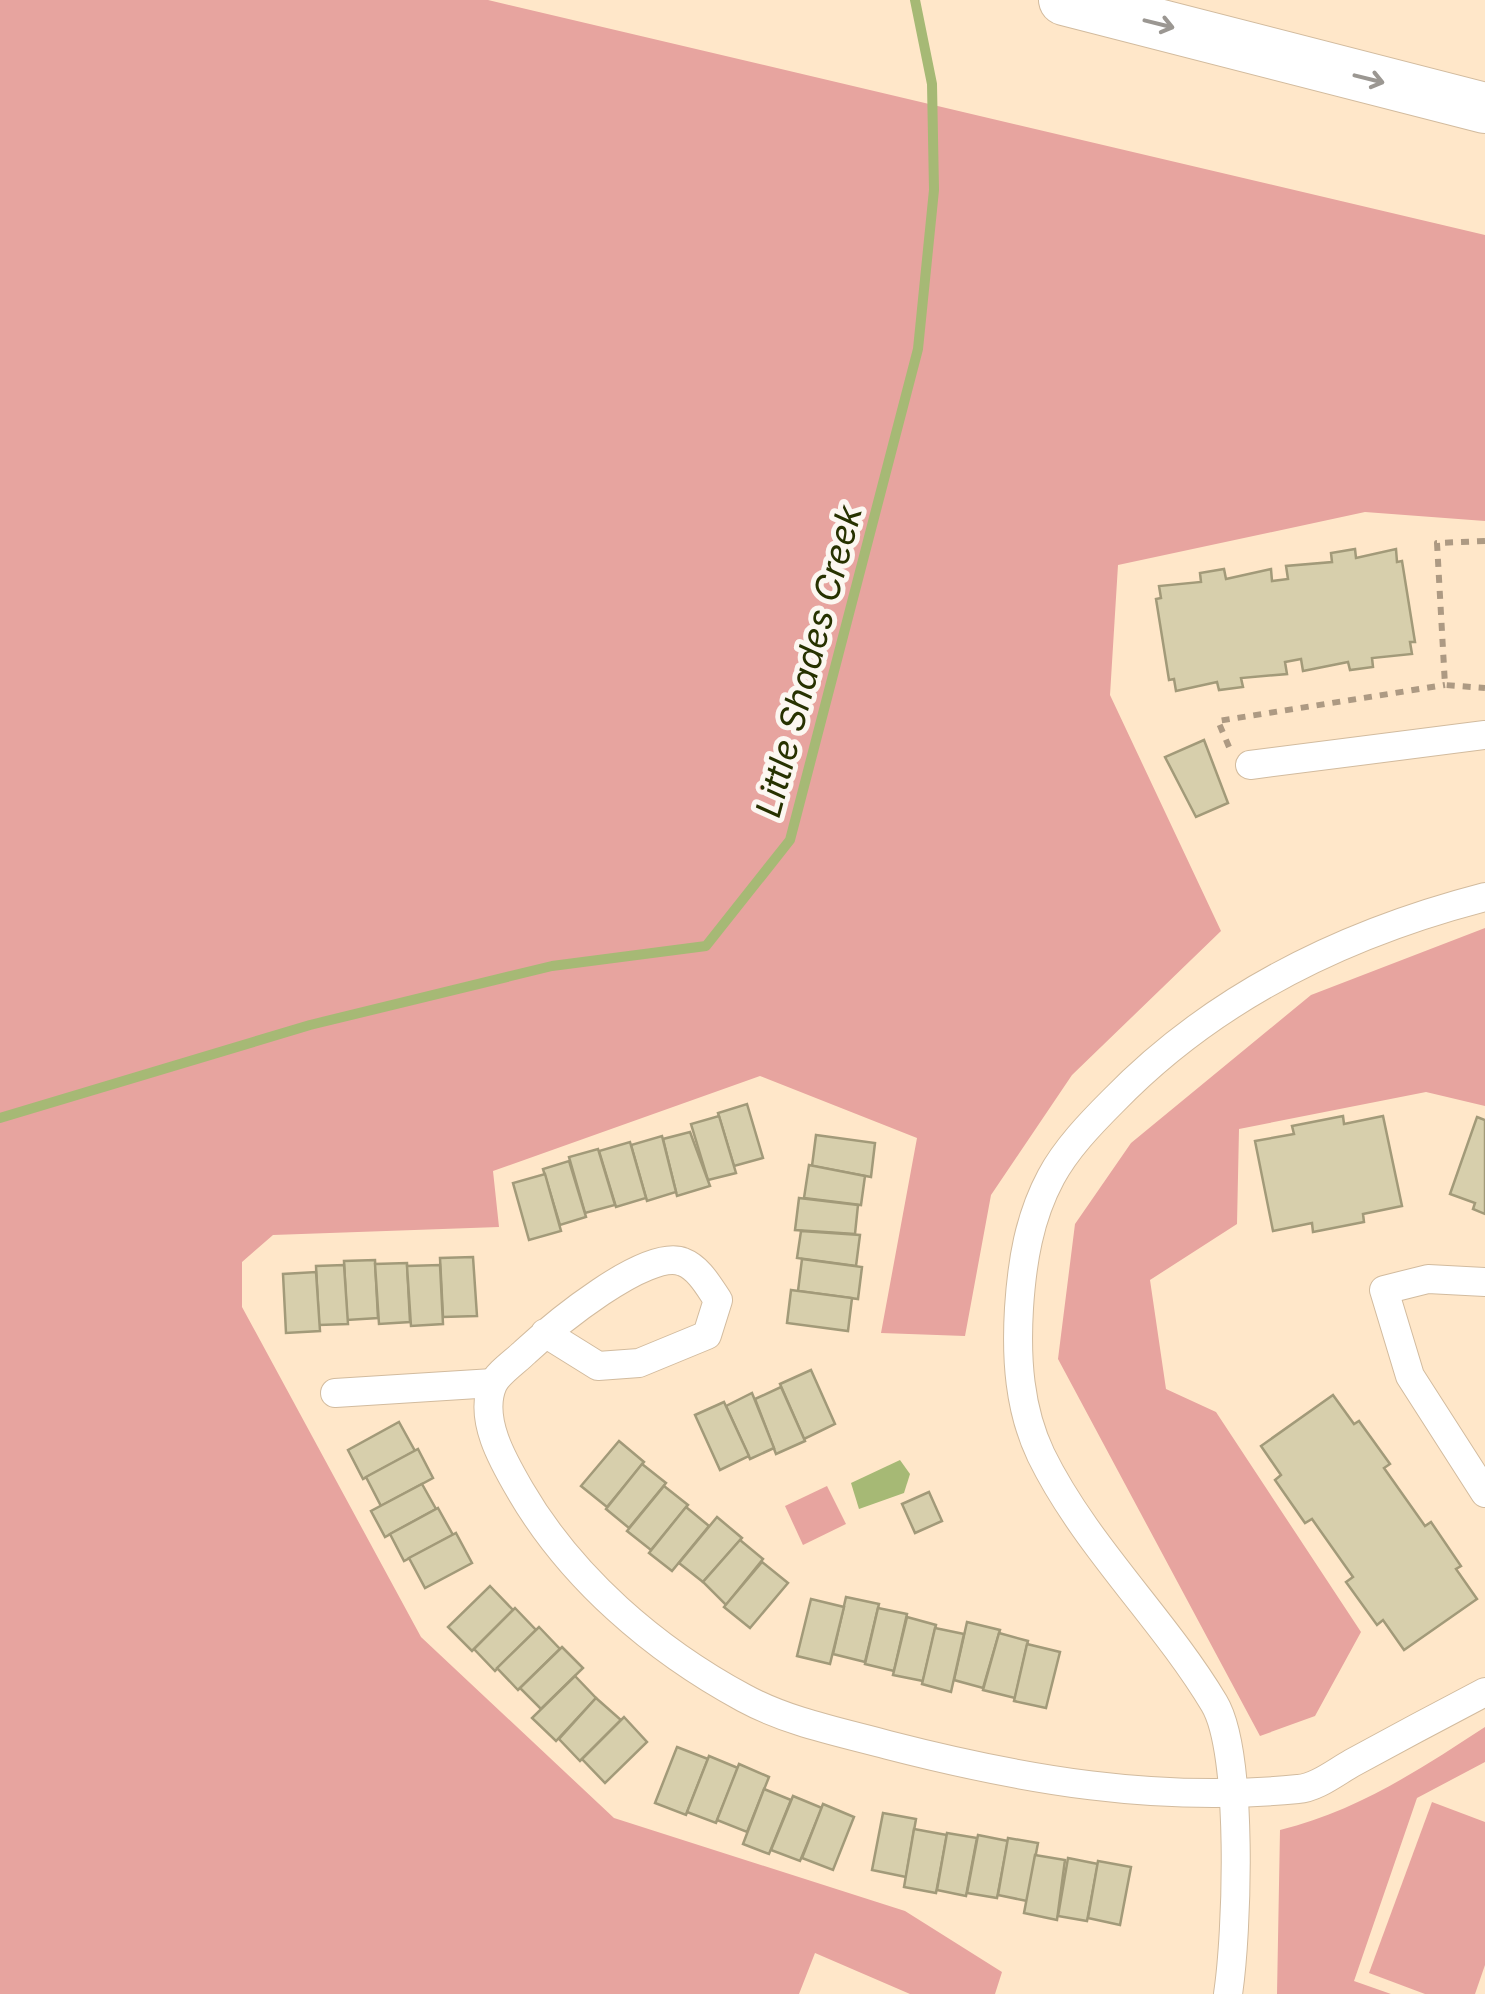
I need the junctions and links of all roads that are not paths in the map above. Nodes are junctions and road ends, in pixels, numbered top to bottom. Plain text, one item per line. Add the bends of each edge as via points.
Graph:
1 (1064, 0) edge
2 (1485, 108) edge
3 (1485, 736) edge
4 (1250, 765) road end
5 (1485, 898) edge
6 (1485, 1282) edge
7 (545, 1333) junction
8 (493, 1383) junction
9 (335, 1393) dead end
10 (1485, 1493) edge
11 (1485, 1692) edge
12 (1235, 1792) junction
13 (1228, 1994) edge

1 -> 2 highway
3 - 4 street
5 - 12 street via 1349,942 1204,1023 1138,1075 1083,1132 1051,1175 1030,1224 1016,1344 1035,1438 1069,1500 1217,1706
6 - 10 street via 1428,1278 1384,1290 1410,1376
7 - 7 street via 662,1258 684,1262 718,1300 707,1335 639,1363 598,1366
7 - 8 street
8 - 9 street
8 - 12 street via 489,1422 535,1517 624,1616 747,1700 833,1731 1086,1788
11 - 12 street via 1304,1789
12 - 13 street via 1236,1928

